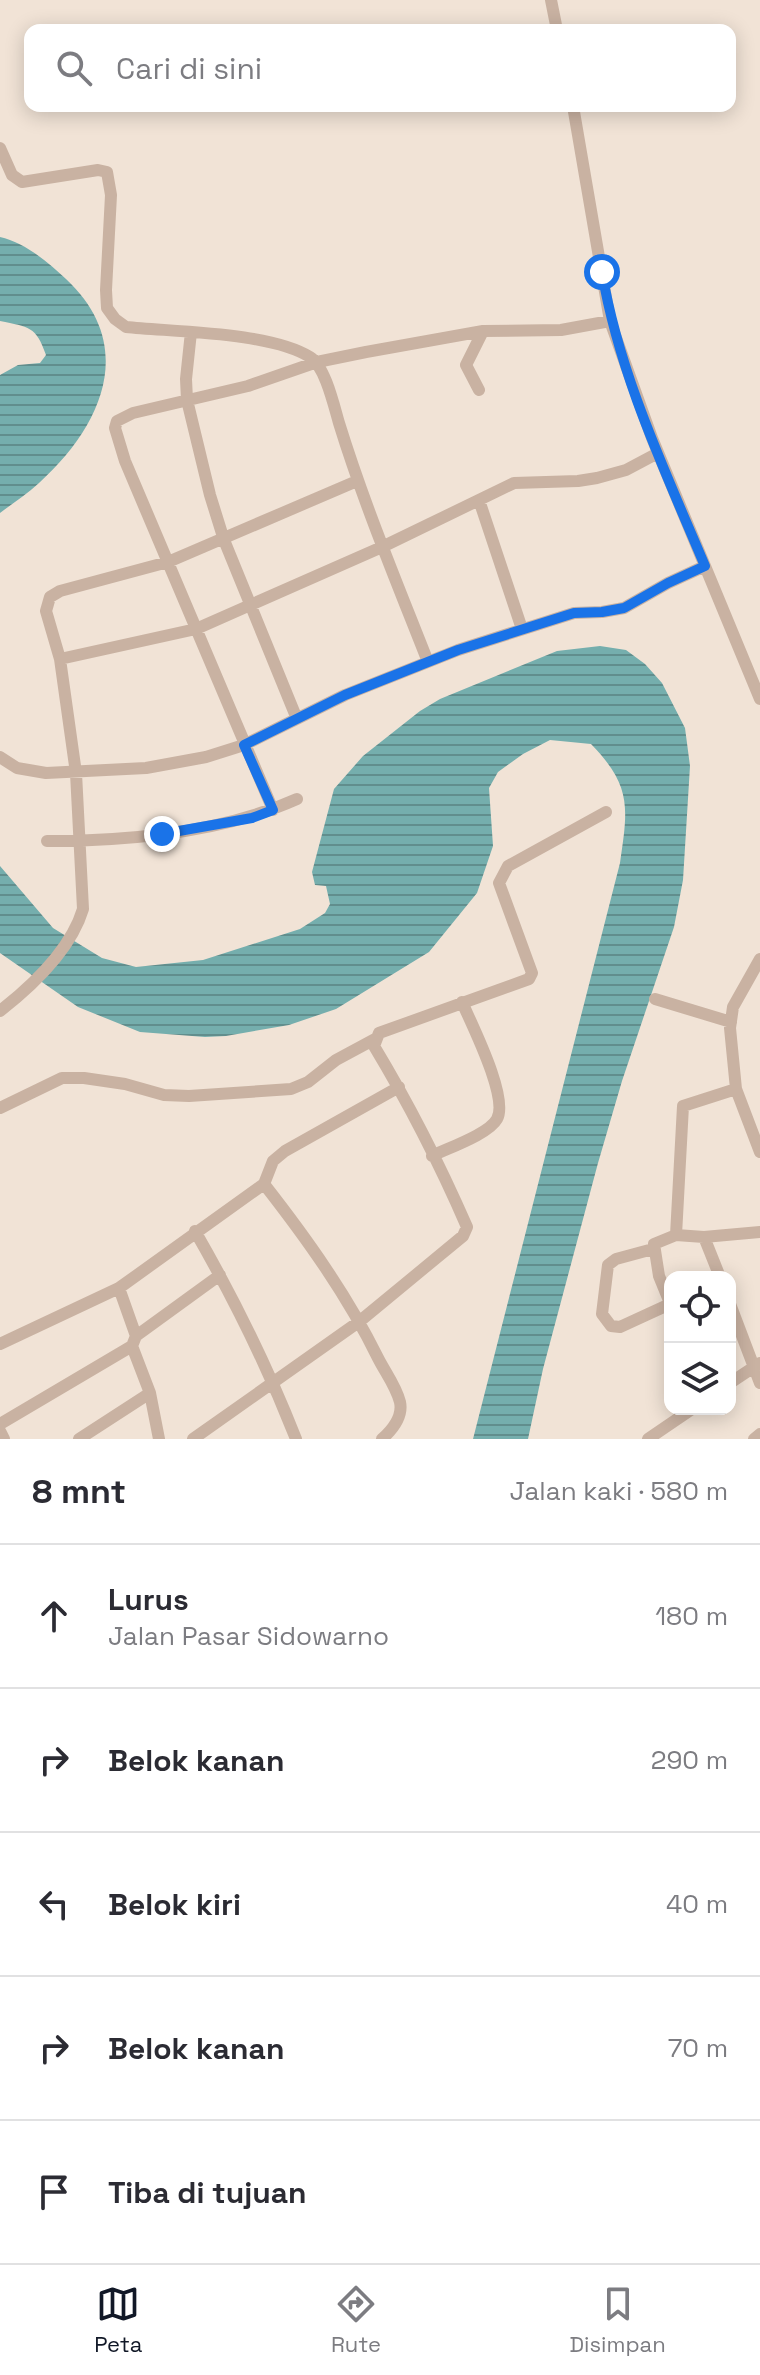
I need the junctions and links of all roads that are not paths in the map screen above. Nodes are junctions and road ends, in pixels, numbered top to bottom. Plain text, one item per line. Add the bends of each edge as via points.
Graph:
1 (551, 0) edge
2 (556, 24) edge
3 (574, 112) edge
4 (0, 148) edge
5 (610, 321) junction
6 (483, 331) junction
7 (191, 332) junction
8 (317, 362) junction
9 (479, 390) dead end
10 (187, 400) junction
11 (658, 453) junction
12 (357, 481) junction
13 (479, 500) junction
14 (224, 540) junction
15 (382, 547) junction
16 (168, 562) junction
17 (705, 566) junction
18 (251, 603) junction
19 (196, 629) junction
20 (522, 629) junction
21 (60, 659) junction
22 (428, 662) junction
23 (760, 699) edge
24 (297, 719) junction
25 (244, 745) junction
26 (0, 757) edge
27 (76, 773) junction
28 (297, 799) dead end
29 (273, 810) junction
30 (606, 812) dead end
31 (47, 841) dead end
32 (78, 841) junction
33 (760, 959) edge
34 (655, 999) dead end
35 (462, 1002) junction
36 (0, 1011) edge
37 (731, 1022) junction
38 (375, 1039) junction
39 (399, 1087) junction
40 (736, 1089) junction
41 (0, 1108) edge
42 (759, 1147) edge
43 (432, 1156) junction
44 (264, 1184) junction
45 (195, 1231) junction
46 (760, 1232) edge
47 (676, 1235) junction
48 (704, 1237) junction
49 (653, 1249) junction
50 (718, 1271) edge
51 (220, 1275) junction
52 (119, 1288) junction
53 (664, 1288) edge
54 (664, 1306) edge
55 (736, 1317) edge
56 (360, 1321) junction
57 (134, 1341) junction
58 (0, 1344) edge
59 (757, 1364) edge
60 (736, 1379) edge
61 (271, 1383) junction
62 (760, 1383) edge
63 (150, 1393) junction
64 (683, 1415) edge
65 (0, 1424) edge
66 (0, 1431) edge
67 (760, 1434) edge
68 (197, 1438) edge
69 (4, 1439) edge
70 (79, 1439) edge
71 (159, 1439) edge
72 (296, 1439) edge
73 (382, 1439) edge
74 (648, 1439) edge
75 (754, 1439) edge

1 - 2 street
3 - 5 street
4 - 7 street via 12,175 22,182 107,172 107,308 126,327
5 - 6 street via 561,330
5 - 11 street
6 - 8 street
6 - 9 street via 466,365
7 - 8 street via 272,342
7 - 10 street
8 - 10 street
8 - 12 street
10 - 14 street
10 - 16 street via 133,413 117,421 115,428
11 - 13 street via 612,474 514,483
11 - 17 street
12 - 14 street
12 - 15 street
13 - 15 street
13 - 20 street
14 - 16 street
14 - 18 street
15 - 18 street
15 - 22 street
16 - 19 street
16 - 21 street via 50,597 46,611
17 - 20 street via 624,608 574,613
17 - 23 street
18 - 19 street
18 - 24 street
19 - 21 street
19 - 25 street
20 - 22 street
21 - 27 street
22 - 24 street
24 - 25 street
25 - 27 street via 146,768
25 - 29 street
26 - 27 street via 17,768
27 - 32 street
28 - 29 street
29 - 32 street via 162,834
30 - 35 street via 508,866 499,883 532,973 524,982
31 - 32 street
32 - 36 street via 83,909 78,924 59,952
33 - 37 street via 733,1007
34 - 37 street
35 - 38 street
35 - 43 street via 500,1108 487,1129
37 - 40 street
38 - 39 street via 374,1046
38 - 41 street via 291,1089 164,1095 125,1084 62,1078
39 - 43 street
39 - 44 street via 285,1151 273,1161
40 - 42 street
40 - 47 street via 683,1106
43 - 56 street via 466,1231
44 - 45 street
44 - 56 street
45 - 51 street
45 - 52 street
46 - 48 street
47 - 48 street
47 - 49 street via 659,1240
48 - 50 street
49 - 53 street
49 - 54 street via 608,1265 602,1314 611,1326 620,1327
51 - 57 street
51 - 61 street
52 - 57 street
52 - 58 street
55 - 59 street
56 - 61 street
56 - 73 street via 400,1404 400,1415
57 - 63 street
57 - 65 street
59 - 60 street
59 - 62 street
61 - 68 street
61 - 72 street
63 - 70 street
63 - 71 street
64 - 74 street
66 - 69 street
67 - 75 street

